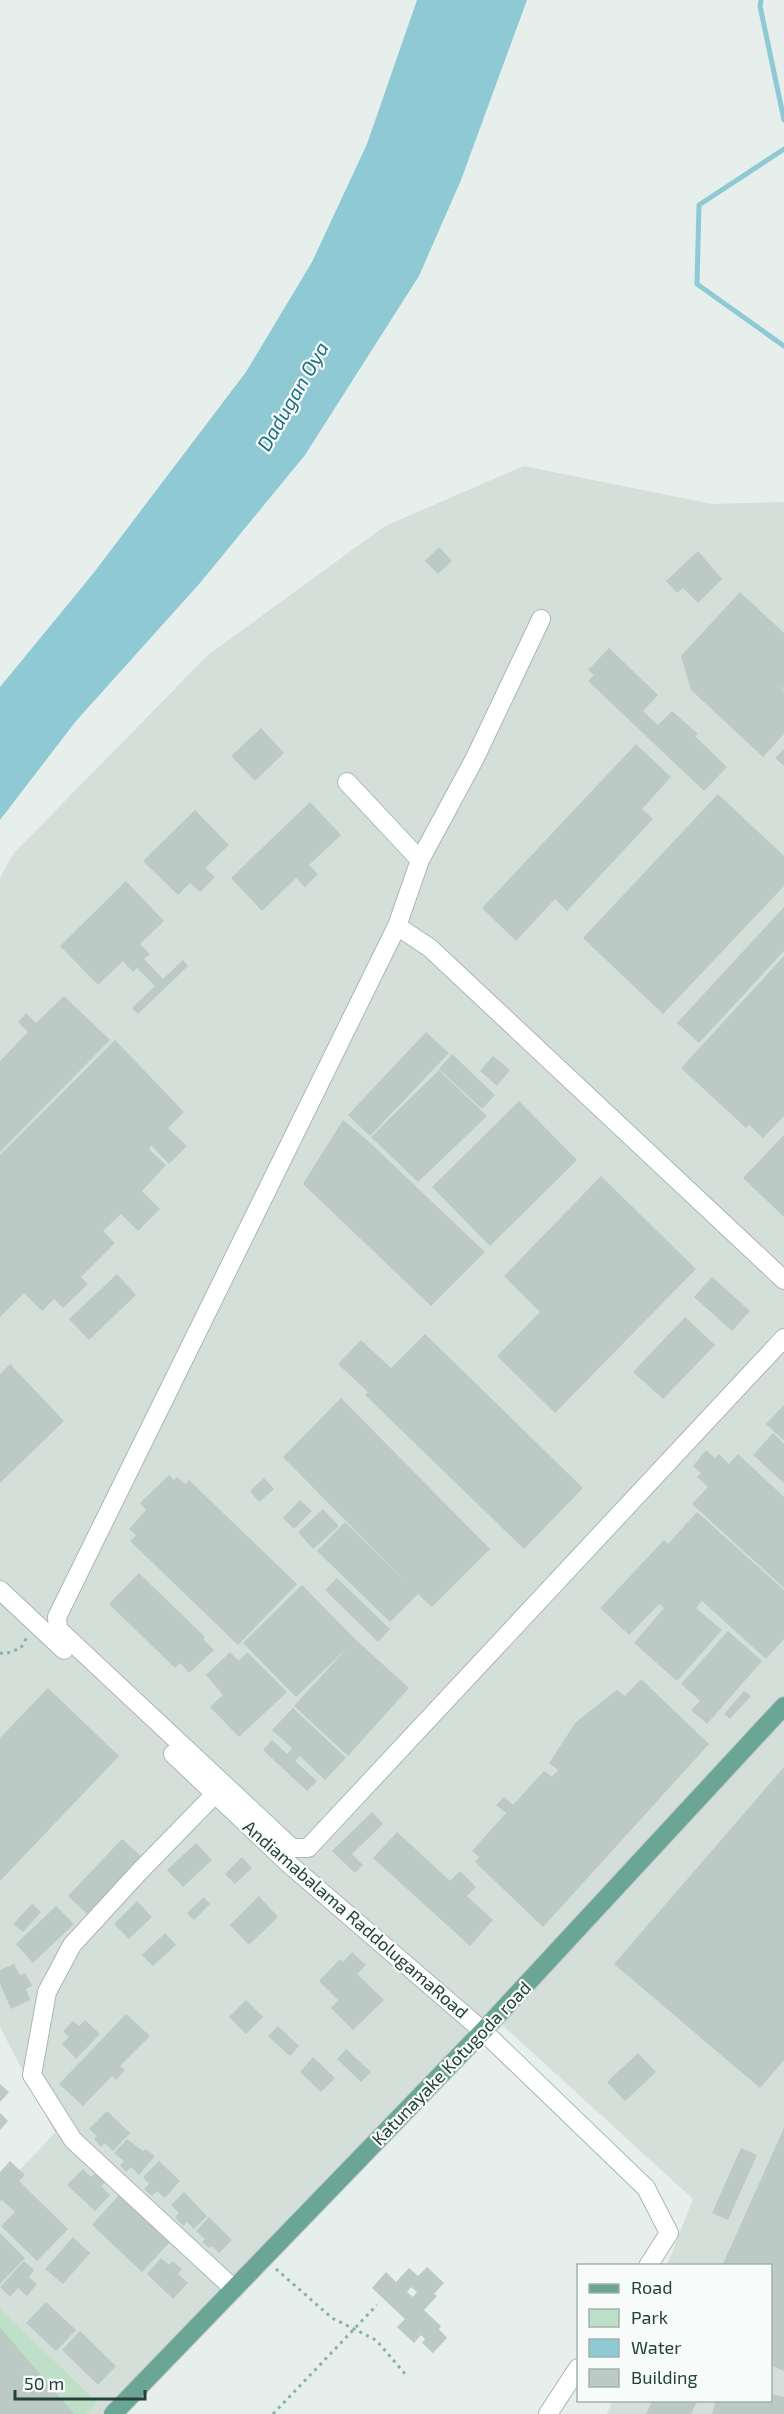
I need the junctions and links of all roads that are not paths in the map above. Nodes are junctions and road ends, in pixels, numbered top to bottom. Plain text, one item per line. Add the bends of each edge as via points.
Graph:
1 (541, 619) dead end
2 (347, 782) dead end
3 (420, 860) junction
4 (397, 926) junction
5 (784, 1280) edge
6 (784, 1338) edge
7 (0, 1590) edge
8 (784, 1706) edge
9 (215, 1794) junction
10 (483, 2031) junction
11 (649, 2264) edge
12 (234, 2289) junction
13 (577, 2371) edge
14 (113, 2414) edge
15 (548, 2414) edge

1 - 3 street via 475,758
2 - 3 street
3 - 4 street
4 - 5 street via 430,948
4 - 6 street via 57,1617 58,1629 292,1848 308,1848
7 - 9 street, Andiamabalama RaddolugamaRoad
8 - 10 main road, Katunayake Kotugoda road
9 - 10 street, Andiamabalama RaddolugamaRoad via 289,1864
9 - 12 street via 72,1946 46,1992 32,2074 73,2140
10 - 11 street, Andiamabalama RaddolugamaRoad via 646,2188 669,2233
10 - 12 main road, Katunayake Kotugoda road
12 - 14 main road, Katunayake Kotugoda road
13 - 15 street

